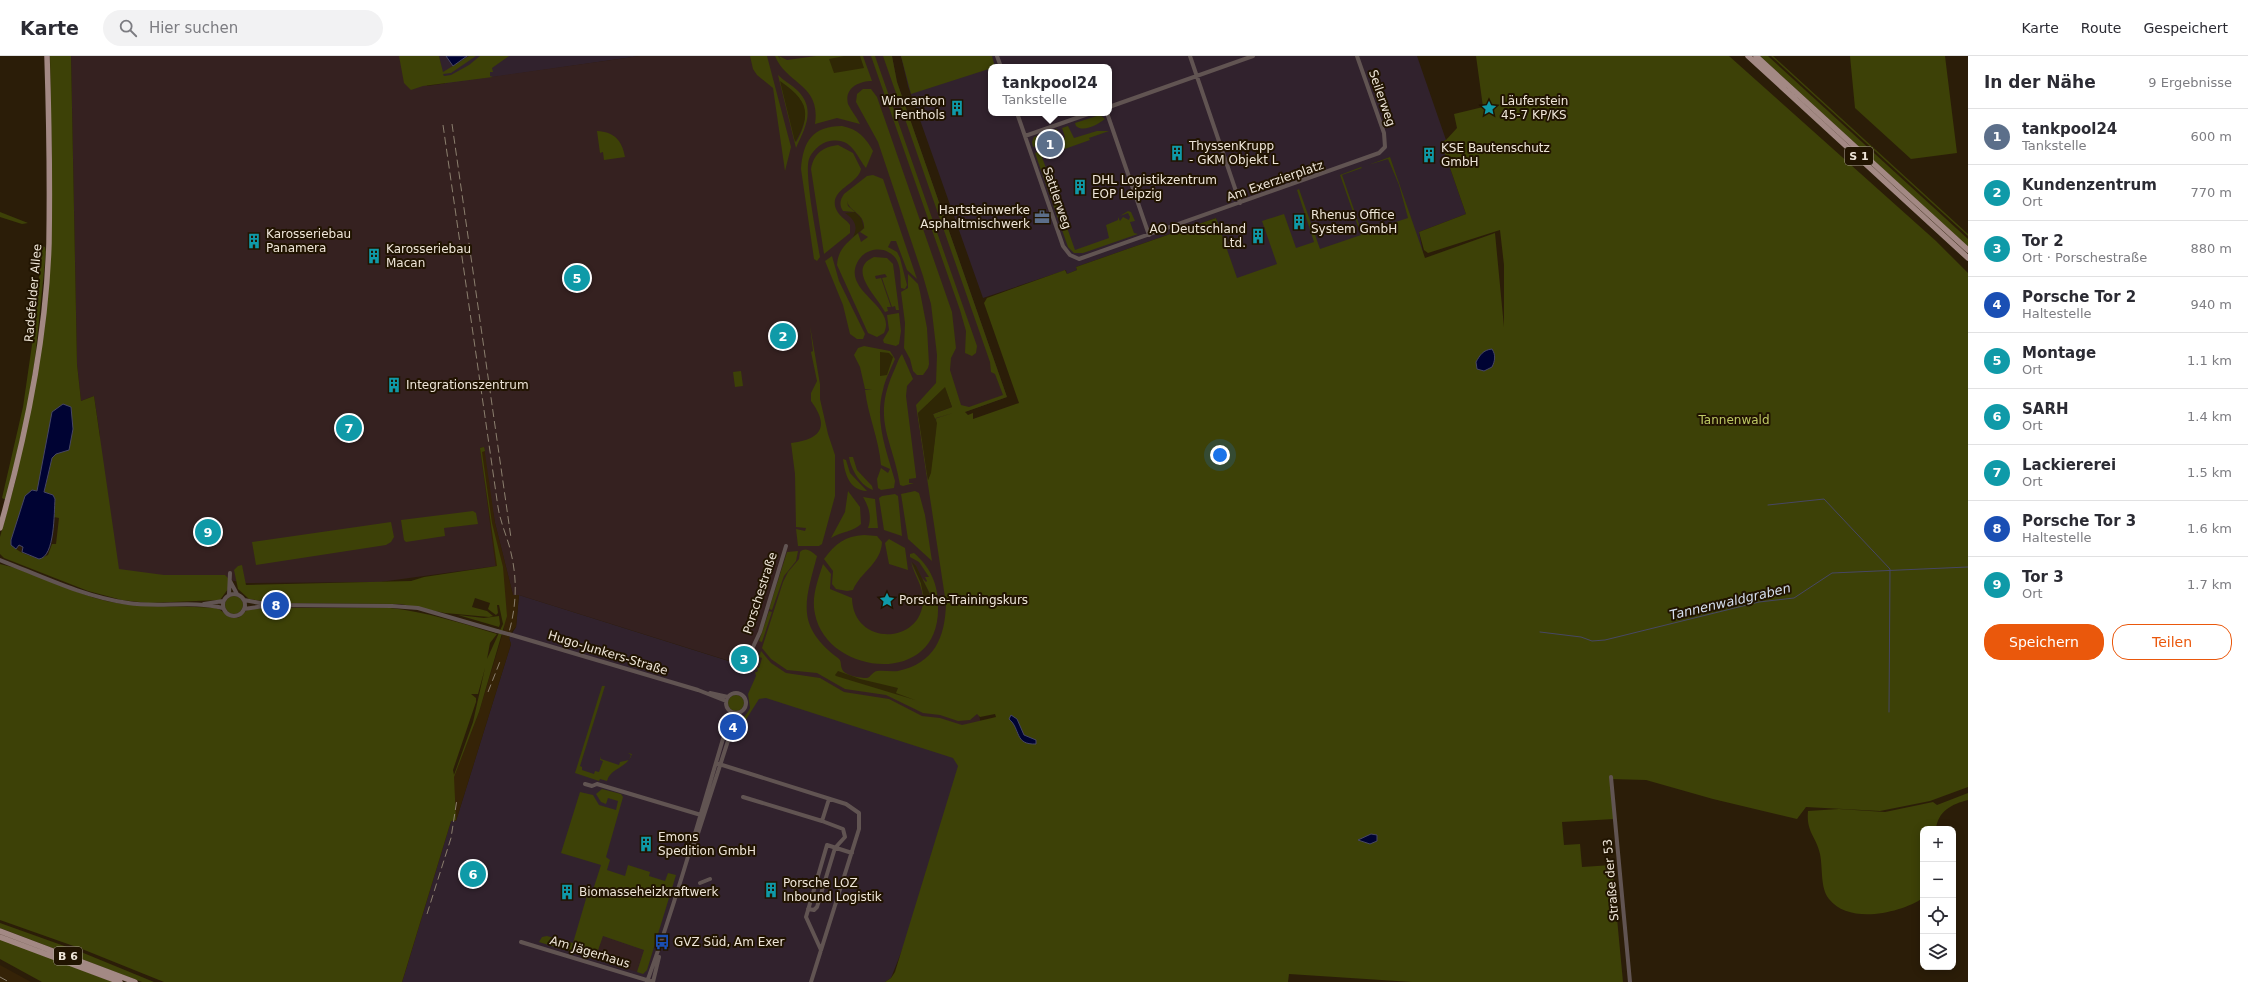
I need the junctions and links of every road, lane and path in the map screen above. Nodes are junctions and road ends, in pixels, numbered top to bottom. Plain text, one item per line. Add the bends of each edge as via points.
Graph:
1 (47, 56) edge
2 (1190, 56) edge
3 (1253, 56) edge
4 (1357, 56) edge
5 (1748, 56) edge
6 (1756, 56) edge
7 (1196, 76) junction
8 (1112, 106) edge
9 (1018, 116) edge
10 (1082, 116) edge
11 (1108, 116) edge
12 (1025, 136) junction
13 (1385, 147) joint
14 (1240, 203) junction
15 (1149, 235) junction
16 (1968, 250) edge
17 (1968, 258) edge
18 (1079, 259) joint
19 (0, 528) edge
20 (786, 546) dead end
21 (0, 560) edge
22 (230, 573) dead end
23 (230, 581) junction
24 (229, 594) junction
25 (237, 594) junction
26 (244, 600) junction
27 (223, 601) junction
28 (198, 605) junction
29 (271, 605) junction
30 (223, 608) junction
31 (244, 609) junction
32 (753, 647) dead end
33 (698, 690) junction
34 (728, 697) junction
35 (726, 701) junction
36 (731, 712) junction
37 (737, 713) junction
38 (716, 763) junction
39 (721, 764) junction
40 (1611, 777) dead end
41 (585, 784) dead end
42 (742, 797) dead end
43 (829, 798) junction
44 (700, 814) junction
45 (705, 816) junction
46 (822, 822) junction
47 (835, 848) junction
48 (852, 853) junction
49 (710, 879) dead end
50 (682, 881) junction
51 (700, 883) dead end
52 (808, 909) junction
53 (0, 931) edge
54 (0, 936) edge
55 (521, 942) dead end
56 (662, 942) junction
57 (821, 950) junction
58 (648, 981) edge
59 (120, 982) edge
60 (135, 982) edge
61 (653, 982) edge
62 (811, 982) edge
63 (1630, 982) edge

1 - 19 main road, Radefelder Allee via 48,244 44,309 36,372 23,439
2 - 7 street
3 - 7 street
4 - 13 street, Seilerweg via 1384,133
5 - 17 main road, S 1
6 - 16 main road, S 1
7 - 8 street
7 - 14 street
9 - 12 street, Sattlerweg
10 - 12 street
11 - 15 street
12 - 18 street, Sattlerweg via 1063,246 1070,255
13 - 14 street, Am Exerzierplatz via 1371,158
14 - 15 street, Am Exerzierplatz
15 - 18 street, Am Exerzierplatz
20 - 32 street, Porschestraße
21 - 28 street via 105,599 147,605
22 - 23 street
23 - 24 street
23 - 25 street
24 - 25 street
24 - 27 street
25 - 26 street
26 - 29 street
26 - 31 street
27 - 28 street
27 - 30 street
28 - 30 street
29 - 31 street
29 - 33 street, Hugo-Junkers-Straße, bridge via 418,608
30 - 31 street via 227,614 233,616 240,614
33 - 34 street, Hugo-Junkers-Straße
33 - 35 street, Hugo-Junkers-Straße
34 - 35 street
34 - 37 street via 738,693 745,699 745,708
35 - 36 street
36 - 37 street
36 - 38 street
37 - 39 street
38 - 39 street
38 - 44 street
39 - 43 street
39 - 45 street
40 - 63 street, Straße der 53
41 - 44 street via 597,784
42 - 46 street
43 - 46 street
43 - 48 street via 860,813 859,829
44 - 45 street
44 - 50 street
45 - 50 street
46 - 47 street via 840,827 844,832 844,840
47 - 48 street
47 - 52 street via 817,907 814,910
47 - 52 street via 827,845
48 - 57 street
49 - 51 street
50 - 56 street
52 - 57 street via 806,920
53 - 60 main road, B 6
54 - 59 main road, B 6
55 - 58 street, Am Jägerhaus
56 - 58 street
56 - 61 street
57 - 62 street
58 - 61 street, Am Jägerhaus

